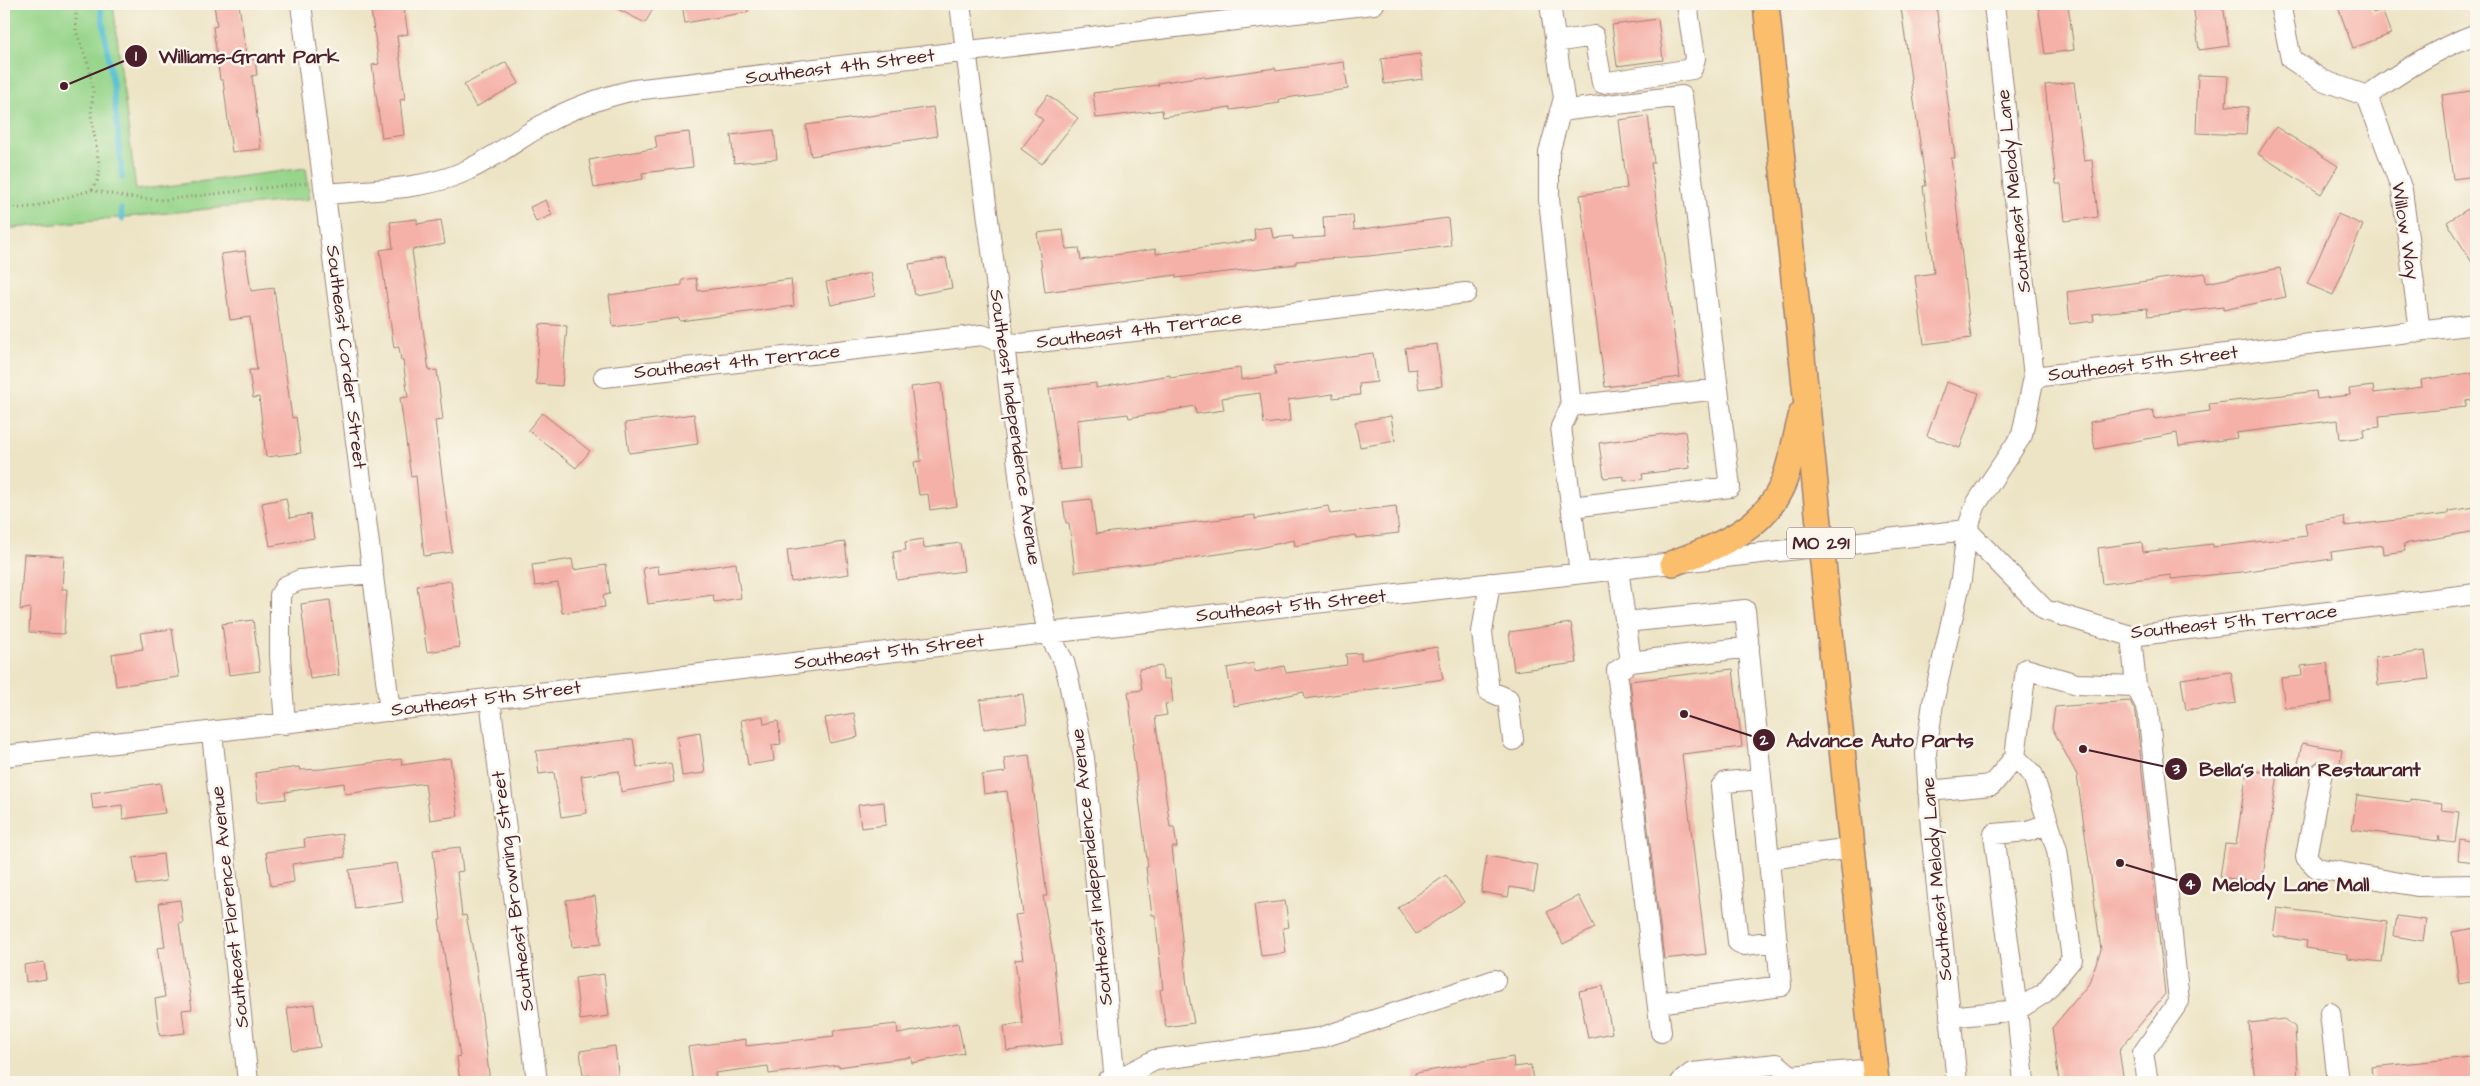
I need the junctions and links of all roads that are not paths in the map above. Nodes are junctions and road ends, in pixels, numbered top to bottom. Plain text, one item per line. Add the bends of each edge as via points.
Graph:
1 (301, 4) edge
2 (960, 4) edge
3 (1374, 4) edge
4 (1550, 4) edge
5 (1687, 4) edge
6 (1766, 4) edge
7 (1994, 4) edge
8 (2280, 4) edge
9 (2476, 34) edge
10 (1555, 42) junction
11 (966, 52) junction
12 (2367, 96) junction
13 (1560, 111) junction
14 (324, 188) junction
15 (1466, 293) dead end
16 (2476, 324) edge
17 (2420, 332) junction
18 (1004, 343) junction
19 (604, 377) dead end
20 (2034, 377) junction
21 (1718, 389) junction
22 (1806, 399) junction
23 (1571, 406) junction
24 (1572, 507) junction
25 (1968, 530) junction
26 (1822, 545) junction
27 (1673, 563) junction
28 (1618, 569) junction
29 (373, 572) junction
30 (1580, 573) junction
31 (1490, 583) junction
32 (2476, 594) edge
33 (1625, 622) junction
34 (1048, 633) junction
35 (2131, 636) junction
36 (1749, 647) junction
37 (1631, 662) junction
38 (2136, 686) junction
39 (490, 699) junction
40 (390, 710) junction
41 (285, 724) junction
42 (212, 733) junction
43 (1514, 740) dead end
44 (4, 756) edge
45 (2014, 757) junction
46 (2322, 772) dead end
47 (1761, 779) junction
48 (1928, 791) junction
49 (2048, 824) junction
50 (1852, 848) junction
51 (1769, 859) junction
52 (2476, 885) edge
53 (1777, 941) junction
54 (1495, 980) dead end
55 (1658, 1003) junction
56 (2017, 1010) junction
57 (2330, 1013) dead end
58 (1950, 1017) junction
59 (1660, 1032) dead end
60 (1875, 1075) edge
61 (1792, 1079) edge
62 (248, 1082) edge
63 (537, 1082) edge
64 (1112, 1082) edge
65 (1681, 1082) edge
66 (1957, 1082) edge
67 (2024, 1082) edge
68 (2148, 1082) edge
69 (2338, 1082) edge

1 - 14 street, Southeast Corder Street
2 - 11 street, Southeast Independence Avenue
3 - 11 street, Southeast 4th Street
4 - 10 street
5 - 10 street via 1695,58 1692,69 1602,83 1594,36
6 - 22 main road, MO 291
7 - 20 street, Southeast Melody Lane
8 - 12 street via 2291,59 2322,80
9 - 12 street via 2444,46 2412,64
10 - 13 street via 1564,98
11 - 14 street, Southeast 4th Street via 634,90 564,112 484,162 458,174 426,182
11 - 18 street, Southeast Independence Avenue
12 - 17 street, Willow Way via 2402,190
13 - 21 street via 1682,96
13 - 23 street via 1549,153 1549,200
14 - 29 street, Southeast Corder Street
15 - 18 street, Southeast 4th Terrace via 1021,344
16 - 17 street, Southeast 5th Street
17 - 20 street, Southeast 5th Street
18 - 19 street, Southeast 4th Terrace via 982,335
18 - 34 street, Southeast Independence Avenue via 1025,527
20 - 25 street, Southeast 5th Street via 2022,435 1976,504
21 - 23 street
21 - 24 street via 1730,487
22 - 26 main road, MO 291
22 - 27 main road via 1784,480 1768,510 1746,530 1730,539
23 - 24 street via 1561,427
24 - 30 street
25 - 26 street, Southeast 5th Street
25 - 35 street, Southeast 5th Terrace via 2045,610
25 - 48 street, Southeast Melody Lane via 1961,579 1928,730
26 - 27 street, Southeast 5th Street
26 - 50 main road, MO 291
27 - 28 street, Southeast 5th Street
28 - 30 street, Southeast 5th Street
28 - 33 street
29 - 40 street, Southeast Corder Street
29 - 41 street via 300,580 286,586 280,595
30 - 31 street, Southeast 5th Street
31 - 34 street, Southeast 5th Street
31 - 43 street via 1482,632 1489,691 1508,699
32 - 35 street, Southeast 5th Terrace
33 - 36 street via 1745,610
33 - 37 street
34 - 39 street, Southeast 5th Street
34 - 64 street, Southeast Independence Avenue via 1064,662 1084,758
35 - 38 street
36 - 37 street
36 - 47 street
37 - 55 street via 1617,671
38 - 45 street via 2077,684 2026,669
38 - 68 street via 2148,710 2180,1001 2143,1053
39 - 40 street, Southeast 5th Street
39 - 63 street, Southeast Browning Street
40 - 41 street, Southeast 5th Street
41 - 42 street, Southeast 5th Street
42 - 44 street, Southeast 5th Street
42 - 62 street, Southeast Florence Avenue
45 - 48 street via 1992,785
45 - 49 street via 2032,775
46 - 52 street via 2306,857 2317,868 2417,886
47 - 51 street
47 - 53 street via 1726,782 1721,786 1738,942 1744,945
48 - 58 street, Southeast Melody Lane
49 - 56 street via 2057,850 2072,959 2044,993
49 - 56 street via 2028,831 1994,834
50 - 51 street
50 - 60 main road, MO 291
51 - 53 street
53 - 55 street via 1781,986
54 - 64 street via 1320,1038 1155,1060
55 - 59 street
56 - 58 street
56 - 67 street
57 - 69 street
58 - 66 street, Southeast Melody Lane
60 - 61 street
61 - 65 street via 1777,1064 1692,1073

